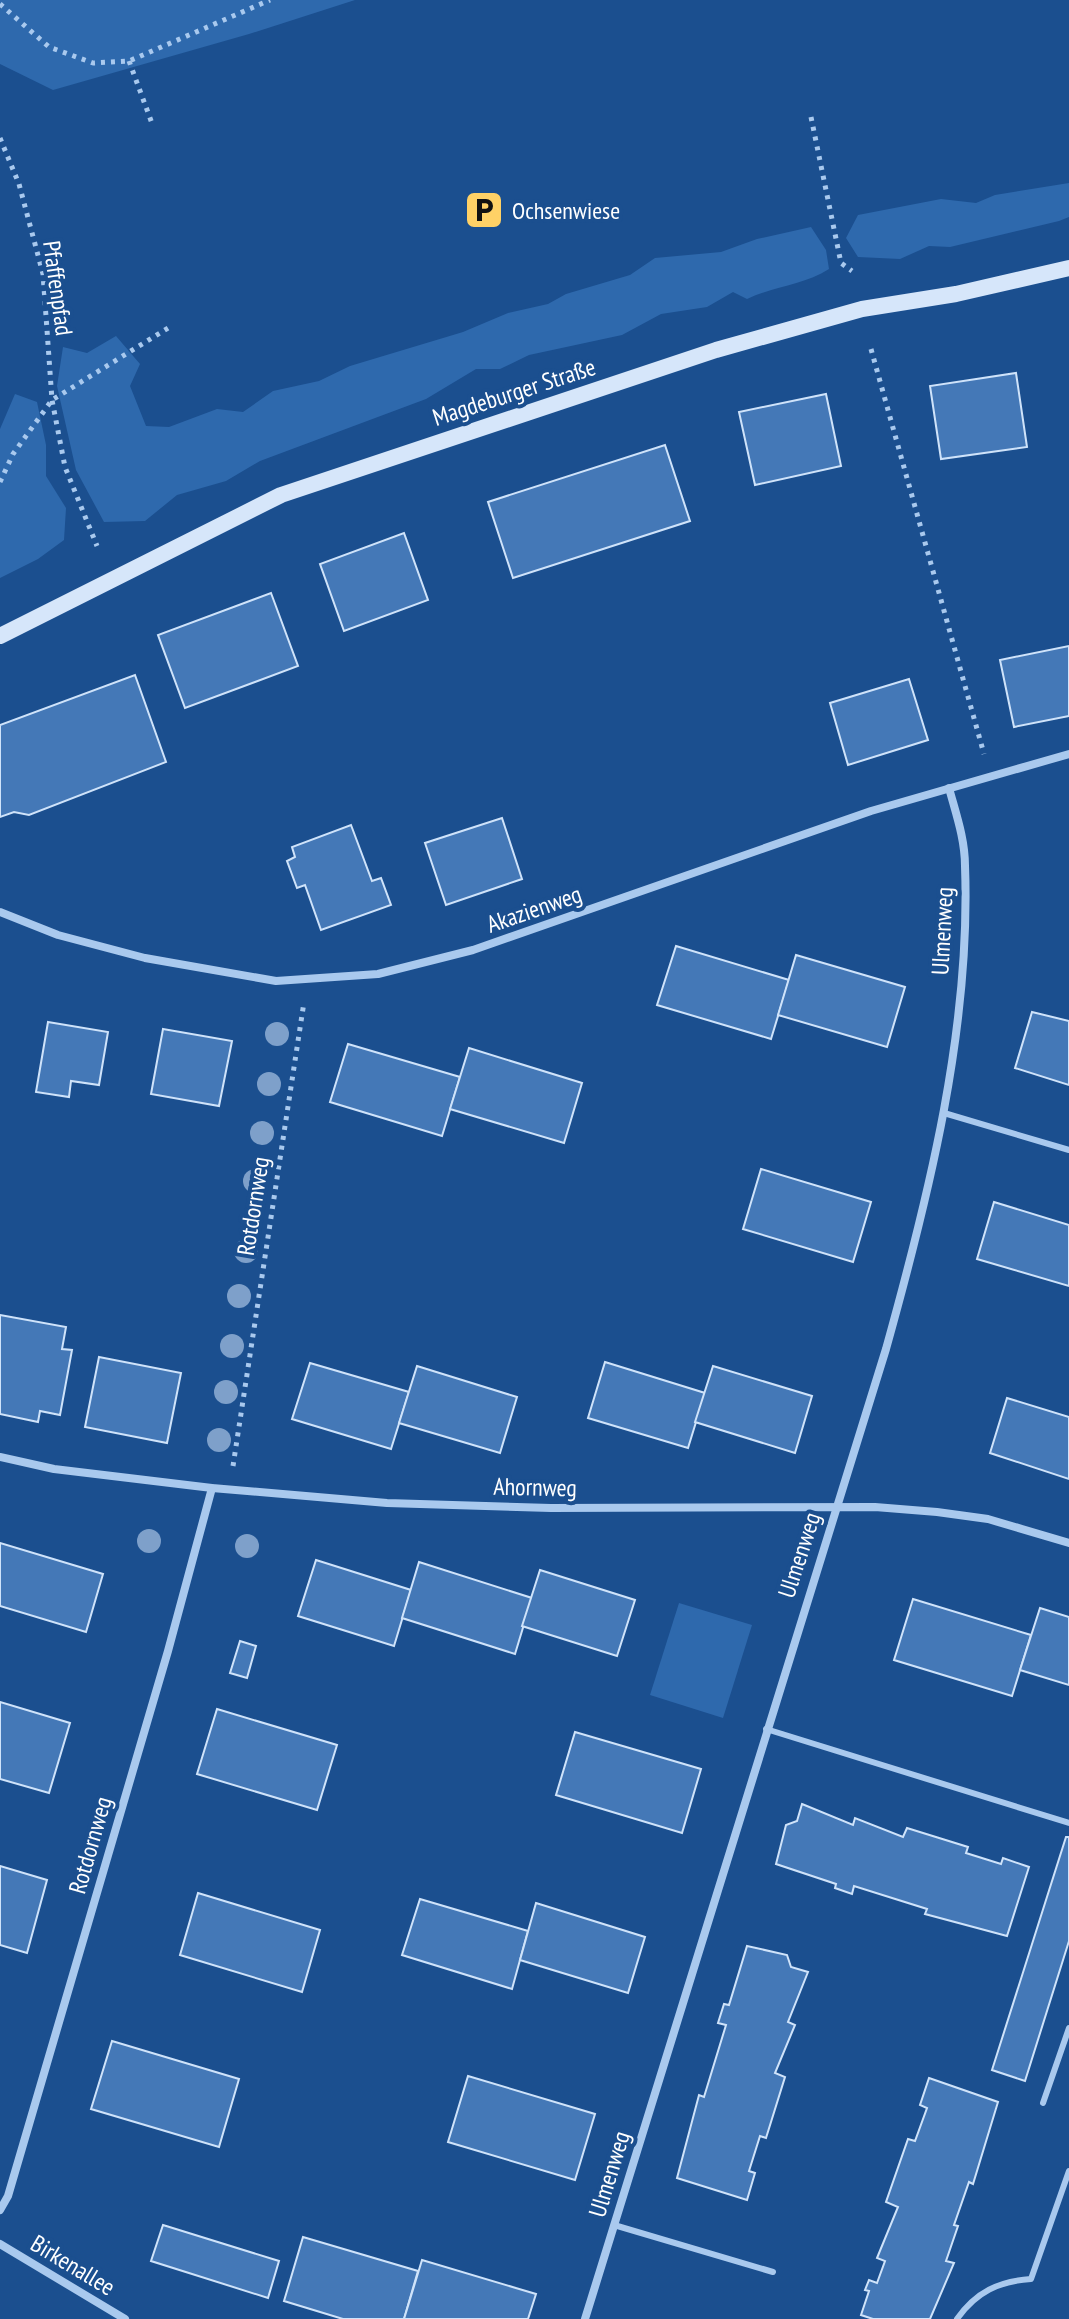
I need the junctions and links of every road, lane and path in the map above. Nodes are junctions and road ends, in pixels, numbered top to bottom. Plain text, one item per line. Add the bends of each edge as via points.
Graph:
1 (270, 0) edge
2 (0, 4) edge
3 (129, 61) junction
4 (811, 117) dead end
5 (153, 126) dead end
6 (0, 138) edge
7 (1069, 268) edge
8 (852, 271) dead end
9 (168, 328) dead end
10 (871, 349) dead end
11 (52, 400) junction
12 (0, 482) edge
13 (97, 546) dead end
14 (0, 636) edge
15 (1069, 754) edge
16 (985, 755) dead end
17 (949, 788) junction
18 (0, 912) edge
19 (304, 1002) dead end
20 (944, 1113) junction
21 (1069, 1150) edge
22 (0, 1457) edge
23 (235, 1464) dead end
24 (212, 1488) junction
25 (835, 1508) junction
26 (1069, 1543) edge
27 (766, 1729) junction
28 (1069, 1823) edge
29 (1069, 2028) edge
30 (1043, 2103) dead end
31 (1069, 2171) edge
32 (0, 2210) edge
33 (614, 2225) junction
34 (0, 2244) edge
35 (773, 2272) dead end
36 (125, 2319) edge
37 (585, 2319) edge
38 (957, 2319) edge

1 - 3 path
2 - 3 path via 49,47 93,63
3 - 5 path
4 - 8 path via 841,263
6 - 11 path, Pfaffenpfad via 19,184 43,274
7 - 14 main road, Magdeburger Straße via 862,309 716,350 281,495
9 - 11 path
10 - 16 path
11 - 12 path via 13,454
11 - 13 path, Pfaffenpfad via 65,467
15 - 17 street, Akazienweg
17 - 18 street, Akazienweg via 473,950 378,974 276,981 145,958 58,935
17 - 20 street, Ulmenweg via 965,865
19 - 23 path, Rotdornweg
20 - 21 lane
20 - 25 street, Ulmenweg via 923,1218
22 - 24 street, Ahornweg via 54,1469
24 - 25 street, Ahornweg via 387,1503
24 - 32 street, Rotdornweg via 86,1933
25 - 26 street, Ahornweg via 988,1519
25 - 27 street, Ulmenweg
27 - 28 lane
27 - 33 street, Ulmenweg
29 - 30 lane
31 - 38 lane via 1031,2279 1001,2281
33 - 35 lane
33 - 37 street, Ulmenweg
34 - 36 street, Birkenallee

